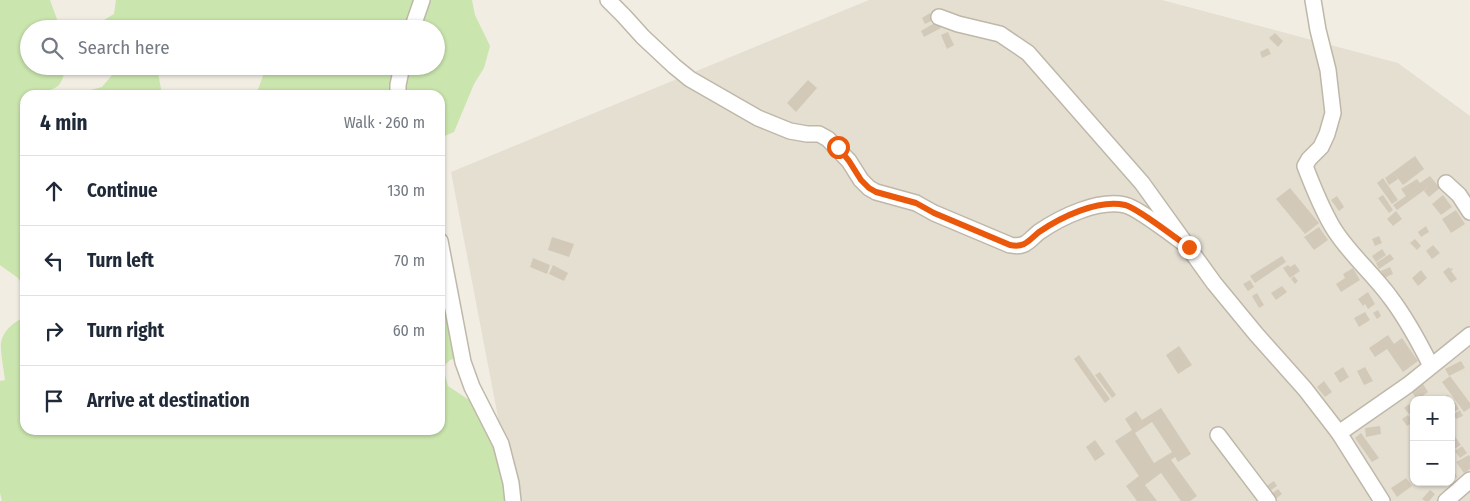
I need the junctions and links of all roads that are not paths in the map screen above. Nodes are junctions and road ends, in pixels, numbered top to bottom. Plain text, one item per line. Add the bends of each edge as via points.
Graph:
1 (422, 0) edge
2 (608, 0) edge
3 (1313, 0) edge
4 (940, 17) dead end
5 (415, 20) edge
6 (400, 75) edge
7 (398, 90) edge
8 (1446, 183) dead end
9 (1470, 212) edge
10 (1189, 247) junction
11 (445, 267) edge
12 (1470, 335) edge
13 (1431, 366) junction
14 (1339, 433) junction
15 (1218, 435) dead end
16 (1470, 480) edge
17 (513, 501) edge
18 (1268, 501) edge
19 (1382, 501) edge
20 (1446, 501) edge

1 - 5 street
2 - 10 street via 690,79 758,118 790,131 828,138 861,180 876,192 916,203 1018,246 1065,217 1103,203 1126,205
3 - 13 street via 1328,70 1333,113 1321,146 1305,166 1332,227 1390,296
4 - 10 street via 1000,34 1028,53 1142,182
6 - 7 street
8 - 9 street
10 - 14 street via 1214,283
11 - 17 street via 463,362 501,444
12 - 13 street
13 - 14 street
14 - 19 street
15 - 18 street
16 - 20 street

